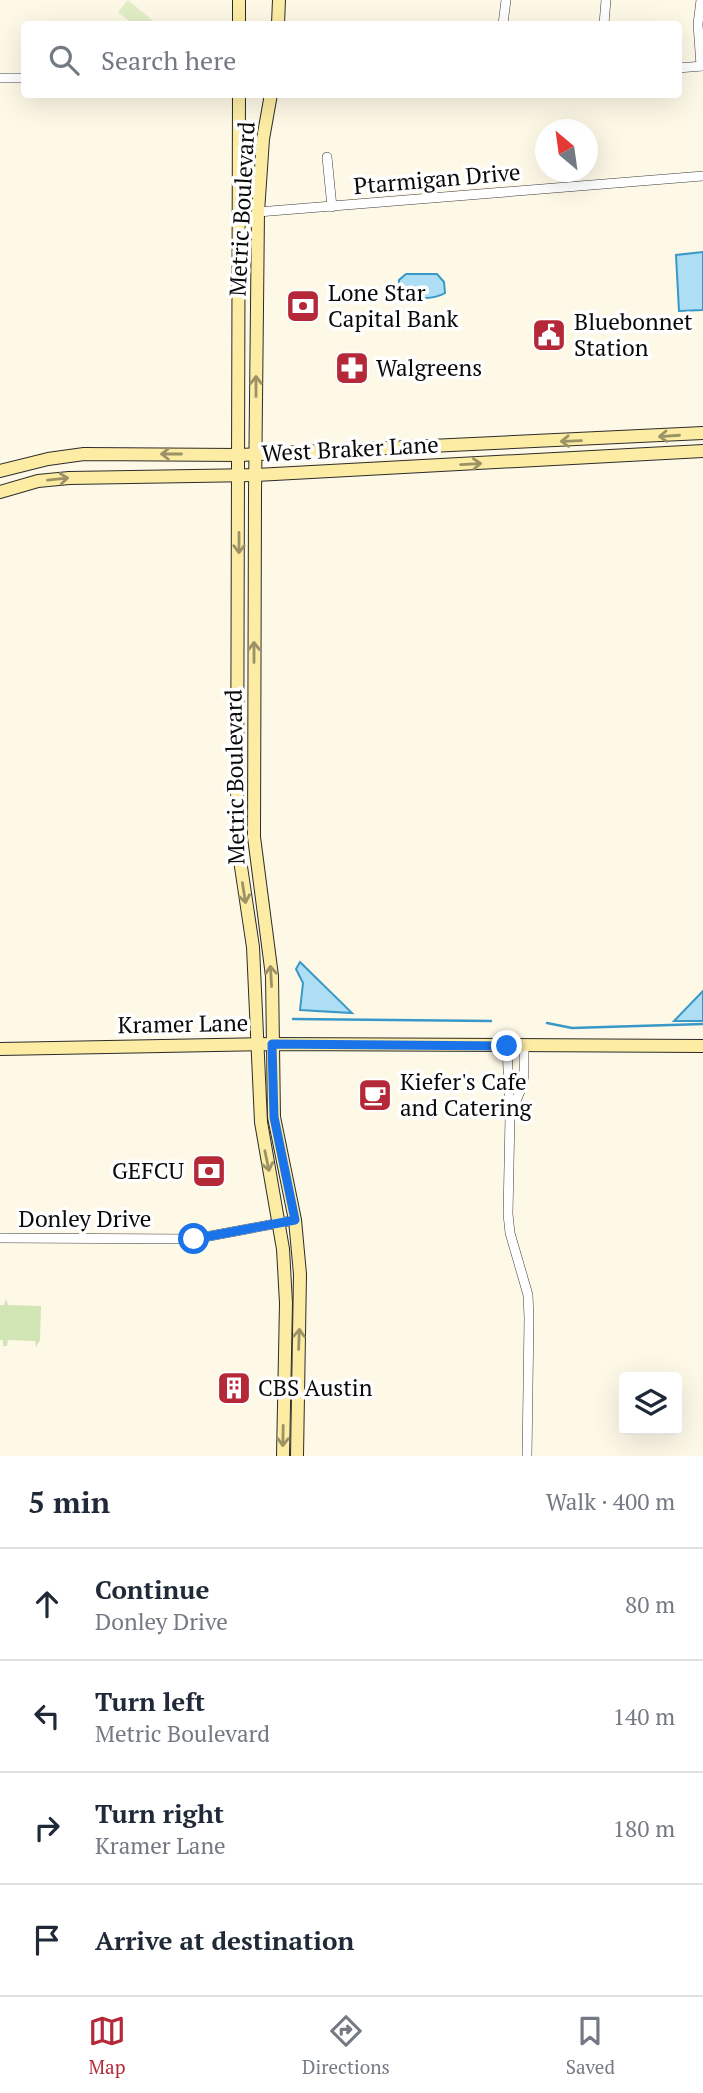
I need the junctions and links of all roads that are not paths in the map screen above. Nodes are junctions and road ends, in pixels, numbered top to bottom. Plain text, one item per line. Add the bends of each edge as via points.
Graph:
1 (239, 0) edge
2 (279, 0) edge
3 (506, 0) edge
4 (606, 0) edge
5 (701, 0) edge
6 (239, 21) edge
7 (278, 21) edge
8 (503, 21) edge
9 (604, 21) edge
10 (702, 66) edge
11 (682, 68) edge
12 (0, 78) edge
13 (21, 78) edge
14 (239, 98) edge
15 (270, 98) edge
16 (327, 157) dead end
17 (703, 176) edge
18 (332, 208) junction
19 (258, 212) junction
20 (703, 433) edge
21 (639, 438) junction
22 (445, 446) junction
23 (703, 451) edge
24 (255, 454) junction
25 (240, 455) junction
26 (638, 456) junction
27 (442, 466) junction
28 (0, 471) edge
29 (240, 475) junction
30 (256, 475) junction
31 (0, 492) edge
32 (239, 752) junction
33 (254, 753) junction
34 (272, 1044) junction
35 (257, 1045) junction
36 (507, 1046) junction
37 (524, 1046) junction
38 (703, 1046) edge
39 (0, 1049) edge
40 (510, 1116) junction
41 (295, 1220) junction
42 (280, 1222) junction
43 (0, 1238) edge
44 (283, 1456) edge
45 (297, 1456) edge
46 (527, 1456) edge

1 - 6 main road
2 - 7 main road
3 - 8 street
4 - 9 street
5 - 10 street
10 - 11 street
12 - 13 street
14 - 25 main road, Metric Boulevard
15 - 19 main road, Metric Boulevard
16 - 18 street
17 - 18 street, Ptarmigan Drive
18 - 19 street, Ptarmigan Drive
24 -> 19 main road, Metric Boulevard
20 -> 21 main road, West Braker Lane
21 -> 22 main road, West Braker Lane
21 - 26 main road
22 - 24 main road, West Braker Lane
22 - 27 main road
23 - 26 main road, West Braker Lane
24 - 25 main road, West Braker Lane
24 - 30 main road, Metric Boulevard
25 -> 28 main road, West Braker Lane via 84,454
25 - 29 main road, Metric Boulevard
27 -> 26 main road, West Braker Lane
27 - 30 main road, West Braker Lane
29 - 30 main road, West Braker Lane
31 -> 29 main road, West Braker Lane via 69,478
29 -> 32 main road, Metric Boulevard
33 -> 30 main road, Metric Boulevard
32 - 33 main road
32 -> 35 main road, Metric Boulevard via 238,857 253,947
34 -> 33 main road, Metric Boulevard via 272,976 254,837
34 - 35 main road, Kramer Lane
34 - 36 main road, Kramer Lane
34 - 41 main road, Metric Boulevard via 274,1117
35 - 39 main road, Kramer Lane
35 -> 42 main road, Metric Boulevard via 261,1122
36 - 37 main road, Kramer Lane
36 - 40 street
37 - 38 main road, Kramer Lane
37 - 40 street via 524,1082
40 - 46 street via 508,1220 528,1295
41 - 42 street, Donley Drive
45 -> 41 main road, Metric Boulevard via 301,1303
42 - 43 street, Donley Drive via 194,1239
42 -> 44 main road, Metric Boulevard via 286,1303

